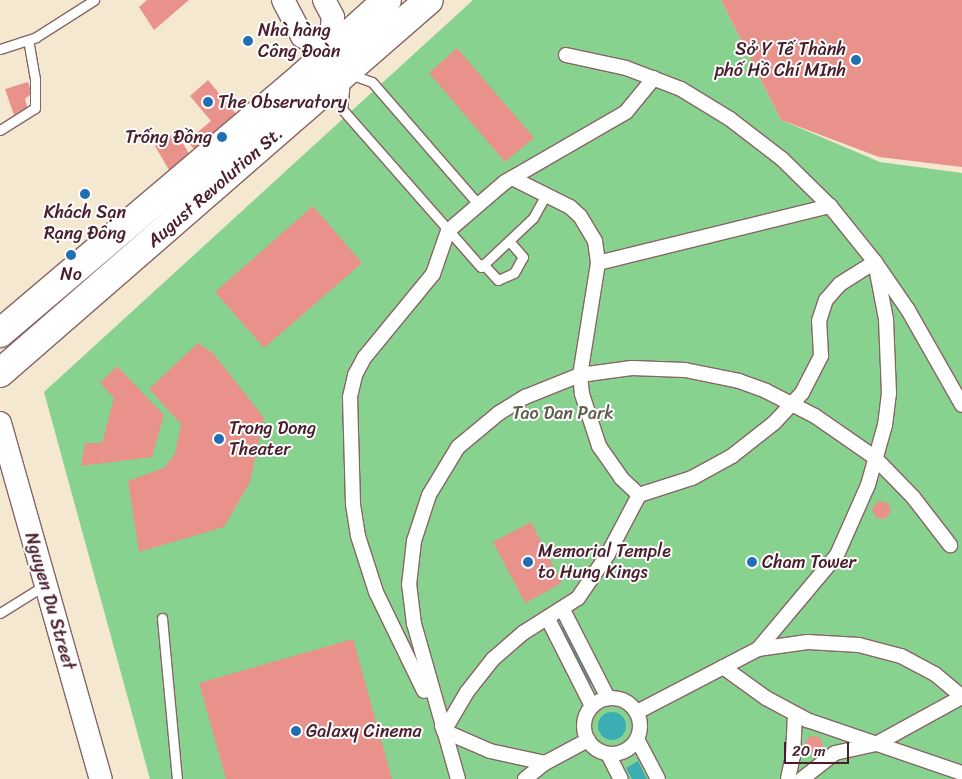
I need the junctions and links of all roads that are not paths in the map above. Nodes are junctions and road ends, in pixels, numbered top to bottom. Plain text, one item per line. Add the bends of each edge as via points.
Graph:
1 (94, 0) edge
2 (283, 0) edge
3 (324, 0) edge
4 (387, 0) edge
5 (429, 0) edge
6 (28, 42) junction
7 (0, 49) edge
8 (329, 52) junction
9 (566, 55) dead end
10 (346, 72) junction
11 (654, 78) junction
12 (2, 130) edge
13 (512, 178) junction
14 (545, 196) junction
15 (478, 204) junction
16 (830, 206) junction
17 (448, 231) junction
18 (509, 241) junction
19 (874, 262) junction
20 (598, 263) junction
21 (484, 264) junction
22 (0, 333) edge
23 (0, 373) edge
24 (580, 375) junction
25 (792, 403) junction
26 (962, 405) edge
27 (0, 423) edge
28 (874, 457) junction
29 (639, 495) junction
30 (950, 545) dead end
31 (45, 585) junction
32 (563, 610) junction
33 (0, 613) edge
34 (162, 618) dead end
35 (548, 619) junction
36 (758, 649) junction
37 (723, 667) junction
38 (962, 697) edge
39 (608, 698) junction
40 (592, 706) junction
41 (637, 712) junction
42 (795, 714) junction
43 (444, 731) junction
44 (637, 739) junction
45 (588, 740) junction
46 (876, 744) junction
47 (608, 754) junction
48 (545, 763) junction
49 (962, 772) edge
50 (101, 779) edge
51 (177, 779) edge
52 (458, 779) edge
53 (525, 779) edge
54 (622, 779) edge
55 (658, 779) edge
56 (788, 779) edge
57 (802, 779) edge

1 - 6 lane
2 - 8 street via 302,36
3 - 8 street via 333,17
4 - 8 main road, August Revolution St.
5 - 10 main road, August Revolution St.
6 - 7 lane
6 - 12 lane via 35,79 35,108
8 - 10 street
8 - 22 main road, August Revolution St.
9 - 11 street via 596,60
10 - 15 lane via 372,82
10 - 17 lane via 342,109
10 - 23 main road, August Revolution St.
11 - 13 street via 626,112
11 - 16 street via 706,103 756,138
13 - 14 street via 534,186
13 - 15 street
14 - 18 lane via 533,218
14 - 20 street via 558,200 580,216 595,241
15 - 17 street
16 - 19 street
16 - 20 street
17 - 21 lane via 481,267
17 - 43 street via 433,274 364,358 355,375 350,397 353,504 366,567
18 - 21 lane
18 - 21 lane via 523,257 514,273 498,280
19 - 25 street via 840,284 826,300 819,321 822,344 817,369
19 - 26 street via 908,310
19 - 28 street via 886,319 889,386 885,425
20 - 24 street
24 - 25 street via 632,368 685,370 739,381
24 - 29 street via 586,412 599,446 621,478
24 - 43 street via 525,398 478,429 458,447 429,495 414,541 409,585 422,660
25 - 28 street via 837,429
25 - 29 street via 774,423 732,456 692,478
27 - 31 street, Nguyen Du Street
28 - 30 street via 913,497
28 - 36 street via 859,512 836,555
29 - 32 street via 594,577 578,598
31 - 33 lane
31 - 50 street, Nguyen Du Street
32 - 35 street
32 - 39 street
34 - 51 lane
35 - 40 street
35 - 43 street via 523,633 493,659 467,692
36 - 37 street
36 - 38 street via 808,642 880,649 920,665
37 - 41 street
37 - 42 street
38 - 46 street
39 - 40 street
39 - 41 street via 625,700
40 - 45 street via 584,722
41 - 44 street via 640,730
42 - 46 street
42 - 56 street via 793,756
43 - 48 street via 490,751
43 - 52 street
44 - 47 street via 625,750
44 - 55 street
45 - 47 street
45 - 48 street
46 - 49 street
46 - 57 street via 835,753
47 - 54 street
48 - 53 street

